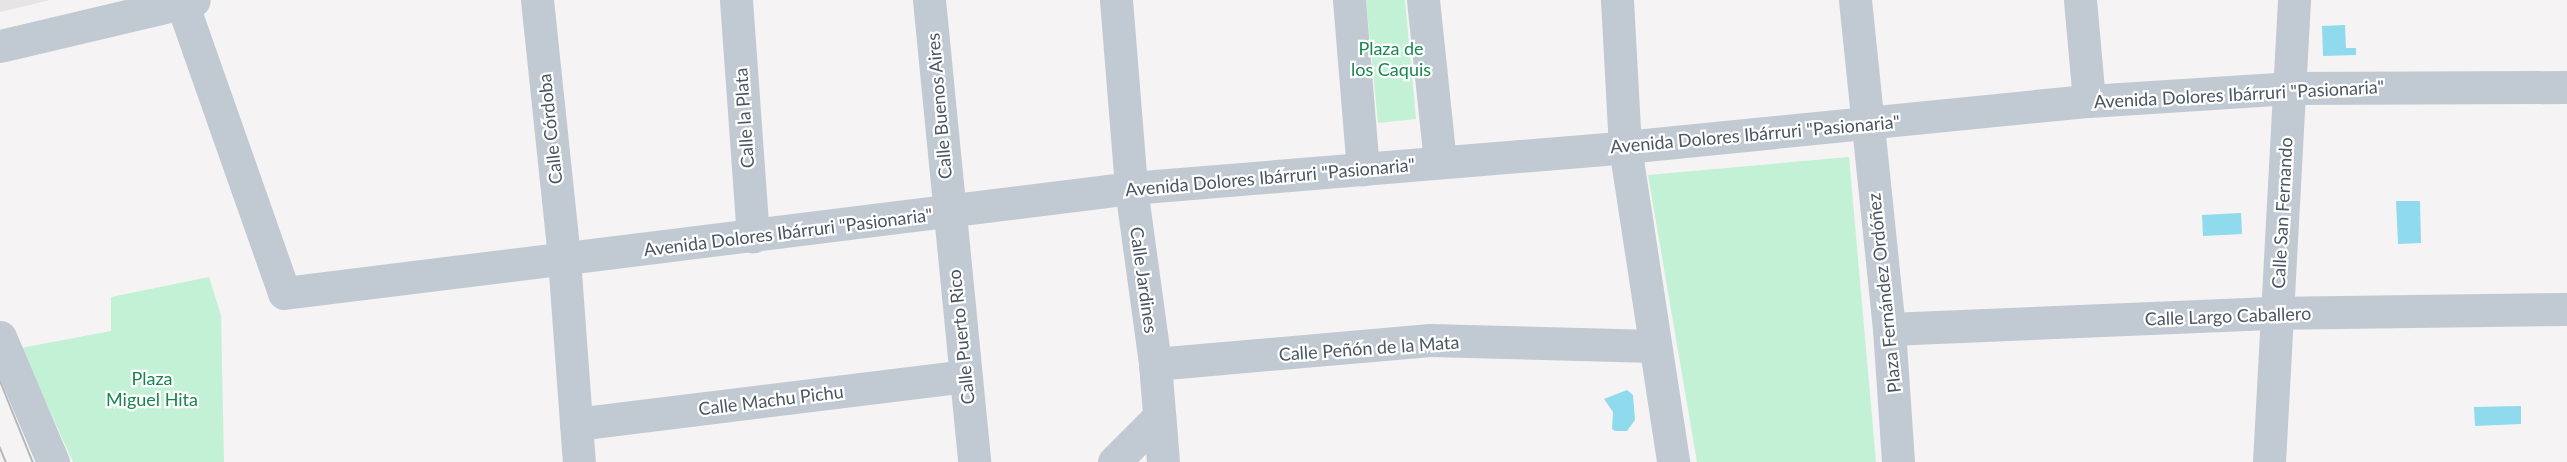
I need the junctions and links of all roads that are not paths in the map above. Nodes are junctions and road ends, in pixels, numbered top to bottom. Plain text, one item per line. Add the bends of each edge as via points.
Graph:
1 (537, 0) edge
2 (736, 0) edge
3 (929, 0) edge
4 (1116, 0) edge
5 (1348, 0) edge
6 (1423, 0) edge
7 (1617, 0) edge
8 (1855, 0) edge
9 (2080, 0) edge
10 (2294, 0) edge
11 (188, 2) edge
12 (0, 46) edge
13 (2567, 87) edge
14 (2289, 88) junction
15 (2089, 101) junction
16 (1866, 124) junction
17 (1625, 147) junction
18 (1440, 162) junction
19 (1363, 169) junction
20 (1131, 188) junction
21 (949, 212) junction
22 (753, 236) junction
23 (564, 259) junction
24 (2567, 309) edge
25 (2276, 313) junction
26 (1889, 329) junction
27 (0, 337) edge
28 (1655, 346) junction
29 (1155, 364) junction
30 (965, 376) junction
31 (1159, 417) junction
32 (576, 424) junction
33 (53, 462) edge
34 (579, 462) edge
35 (974, 462) edge
36 (1114, 462) edge
37 (1163, 462) edge
38 (1673, 462) edge
39 (1898, 462) edge
40 (2269, 462) edge

1 - 23 street, Calle Córdoba
2 - 22 street, Calle la Plata
3 - 21 street, Calle Buenos Aires
4 - 20 street, Calle Jardines
5 - 19 street
6 - 18 street
7 - 17 street
8 - 16 street, Plaza Fernández Ordóñez
9 - 15 street
10 - 14 street, Calle San Fernando
11 - 12 street
11 - 23 street, Avenida Dolores Ibárruri "Pasionaria" via 284,293
13 - 14 street, Avenida Dolores Ibárruri "Pasionaria"
14 - 15 street, Avenida Dolores Ibárruri "Pasionaria"
14 - 25 street, Calle San Fernando
15 - 16 street, Avenida Dolores Ibárruri "Pasionaria"
16 - 17 street, Avenida Dolores Ibárruri "Pasionaria"
16 - 26 street, Plaza Fernández Ordóñez
17 - 18 street, Avenida Dolores Ibárruri "Pasionaria"
17 - 28 street
18 - 19 street, Avenida Dolores Ibárruri "Pasionaria"
19 - 20 street, Avenida Dolores Ibárruri "Pasionaria"
20 - 21 street, Avenida Dolores Ibárruri "Pasionaria"
20 - 29 street, Calle Jardines
21 - 22 street, Avenida Dolores Ibárruri "Pasionaria"
21 - 30 street, Calle Puerto Rico
22 - 23 street, Avenida Dolores Ibárruri "Pasionaria"
23 - 32 street, Calle Córdoba
24 - 25 street, Calle Largo Caballero
25 - 26 street, Calle Largo Caballero
25 - 40 street, Calle San Fernando
26 - 39 street, Plaza Fernández Ordóñez
27 - 33 street
28 - 29 street, Calle Peñón de la Mata via 1430,340
28 - 38 street
29 - 31 street, Calle Jardines
30 - 32 street, Calle Machu Pichu
30 - 35 street, Calle Puerto Rico
31 - 36 street
31 - 37 street, Calle Jardines
32 - 34 street, Calle Córdoba

